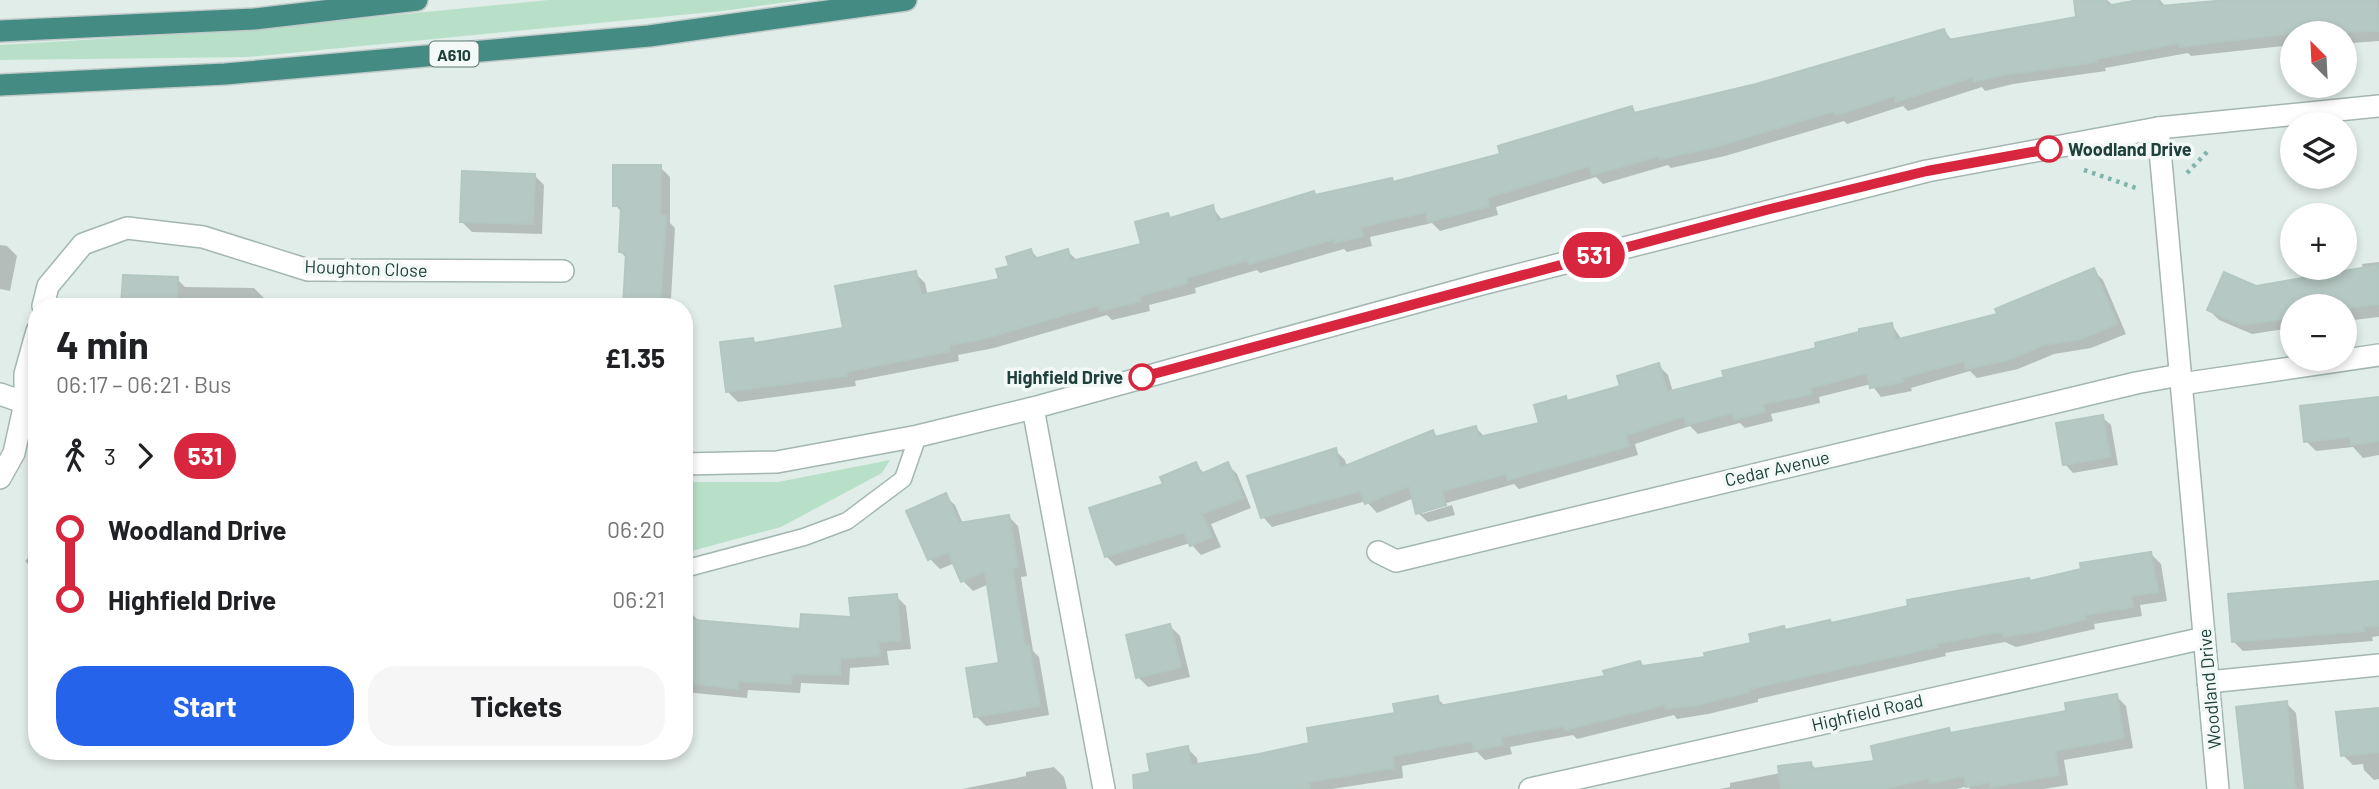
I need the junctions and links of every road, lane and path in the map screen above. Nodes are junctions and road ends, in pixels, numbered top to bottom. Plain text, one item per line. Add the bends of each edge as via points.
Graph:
1 (417, 0) edge
2 (906, 0) edge
3 (0, 31) edge
4 (0, 85) edge
5 (2379, 106) edge
6 (2233, 123) junction
7 (2158, 128) junction
8 (2034, 152) junction
9 (2164, 198) junction
10 (564, 271) dead end
11 (45, 298) edge
12 (2379, 355) edge
13 (28, 362) edge
14 (2181, 380) junction
15 (28, 389) edge
16 (0, 394) edge
17 (28, 404) edge
18 (1033, 408) junction
19 (28, 413) edge
20 (918, 436) junction
21 (693, 464) edge
22 (0, 478) edge
23 (1378, 552) dead end
24 (693, 567) edge
25 (2204, 638) junction
26 (2379, 665) edge
27 (2208, 682) junction
28 (1104, 789) edge
29 (1530, 789) edge
30 (2218, 789) edge

1 - 3 highway via 254,19
2 - 4 highway, A610 via 636,37 225,74
5 - 6 street
6 - 7 street
6 - 9 path
7 - 8 street
7 - 9 street, Woodland Drive
8 - 9 path
8 - 18 street via 1927,171 1770,209
9 - 14 street, Woodland Drive
10 - 11 street, Houghton Close via 308,270 203,237 127,228 83,244 48,286
12 - 14 street, Cedar Avenue
13 - 15 street
14 - 23 street, Cedar Avenue via 2136,383 1396,561
14 - 25 street, Woodland Drive
16 - 17 street
18 - 20 street
18 - 28 street
19 - 22 street
20 - 21 street via 777,463
20 - 24 lane via 903,479 847,521
25 - 27 street, Woodland Drive
25 - 29 street, Highfield Road
26 - 27 street
27 - 30 street, Woodland Drive

